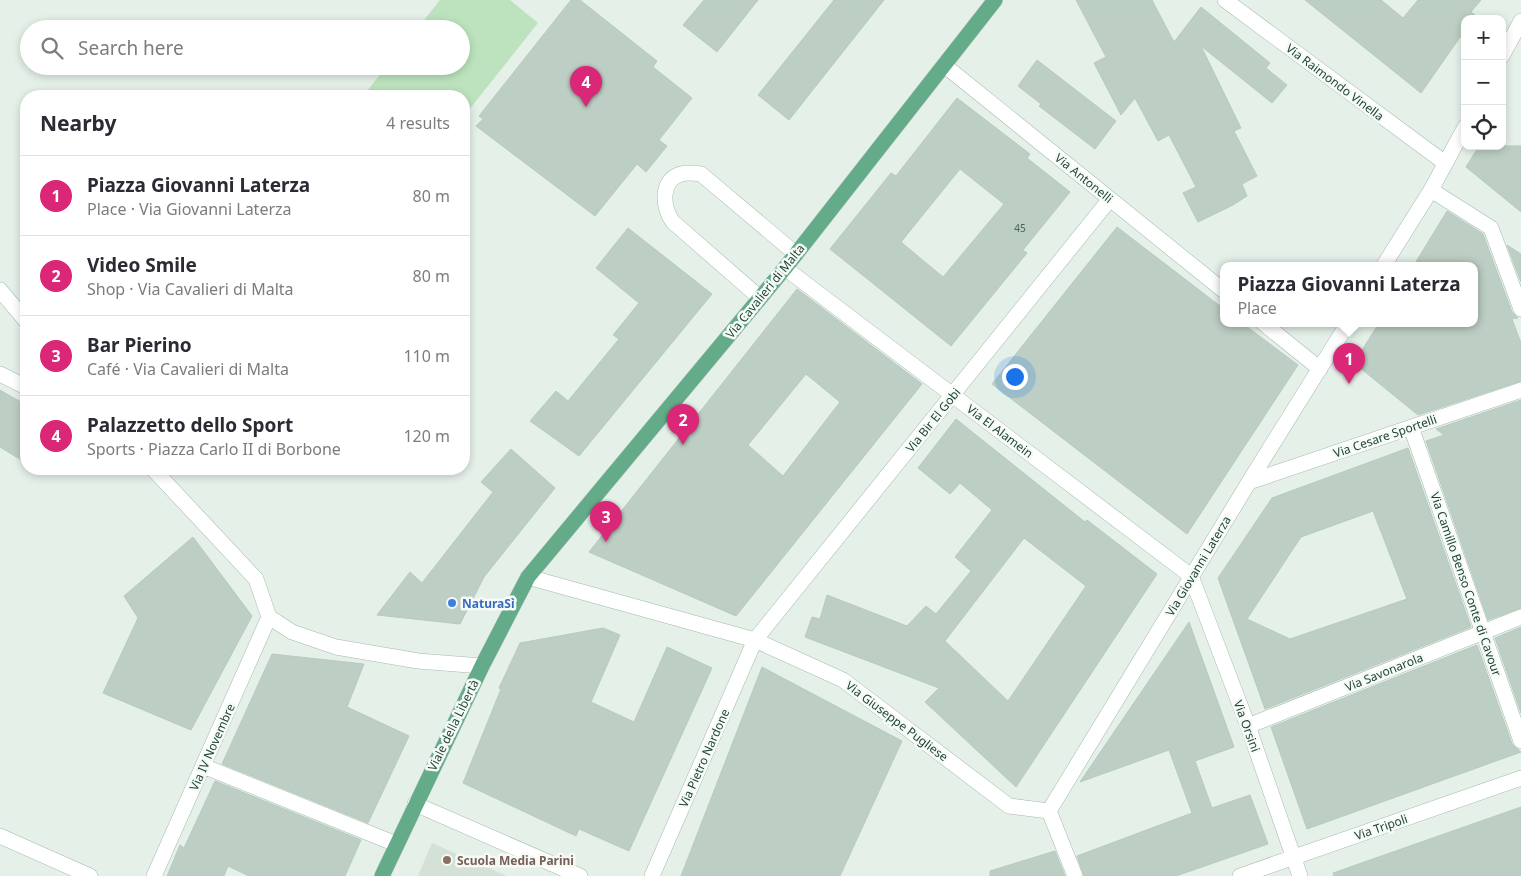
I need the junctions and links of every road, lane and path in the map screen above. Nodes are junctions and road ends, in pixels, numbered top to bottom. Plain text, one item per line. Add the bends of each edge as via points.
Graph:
1 (995, 0) edge
2 (1225, 0) edge
3 (1521, 21) edge
4 (1506, 49) edge
5 (944, 65) junction
6 (1461, 134) edge
7 (1445, 163) junction
8 (1431, 190) junction
9 (1110, 199) junction
10 (796, 254) junction
11 (1386, 262) edge
12 (785, 268) junction
13 (1220, 288) edge
14 (0, 290) edge
15 (760, 298) junction
16 (1521, 309) edge
17 (20, 314) edge
18 (1268, 327) edge
19 (1346, 327) edge
20 (1320, 368) junction
21 (0, 374) edge
22 (20, 384) edge
23 (1521, 390) edge
24 (953, 396) junction
25 (1411, 427) junction
26 (159, 475) edge
27 (1249, 482) junction
28 (1191, 576) junction
29 (528, 577) junction
30 (270, 617) junction
31 (1521, 618) edge
32 (1483, 632) junction
33 (755, 640) junction
34 (482, 666) junction
35 (1248, 726) junction
36 (1521, 741) edge
37 (203, 766) junction
38 (1521, 778) edge
39 (415, 804) junction
40 (1049, 811) junction
41 (0, 836) edge
42 (396, 844) junction
43 (1293, 857) junction
44 (90, 876) edge
45 (154, 876) edge
46 (382, 876) edge
47 (580, 876) edge
48 (652, 876) edge
49 (1075, 876) edge
50 (1240, 876) edge
51 (1300, 876) edge

1 - 5 main road, Via Cavalieri di Malta
2 - 7 street, Via Raimondo Vinella
3 - 4 street
5 - 9 street, Via Antonelli
5 - 10 main road, Via Cavalieri di Malta
6 - 7 street
7 - 8 street
8 - 11 street
8 - 16 street via 1491,228
9 - 13 street, Via Antonelli
9 - 24 street, Via Bir El Gobi
10 - 12 main road, Via Cavalieri di Malta
10 - 15 street via 701,174 678,174 671,181 664,202 673,222
12 - 15 main road, Via Cavalieri di Malta
12 - 24 street, Via El Alamein
14 - 17 street
15 - 29 main road, Via Cavalieri di Malta
18 - 20 street
19 - 20 street, Via Giovanni Laterza
20 - 27 street, Via Giovanni Laterza
21 - 22 street
23 - 25 street, Via Cesare Sportelli
24 - 28 street, Via El Alamein
24 - 33 street, Via Bir El Gobi
25 - 27 street, Via Cesare Sportelli
25 - 32 street, Via Camillo Benso Conte di Cavour
26 - 30 street via 256,580
27 - 28 street, Via Giovanni Laterza
28 - 35 street, Via Orsini
28 - 40 street, Via Giovanni Laterza
29 - 33 street, Via Giuseppe Pugliese
29 - 34 main road, Viale della Libertà
30 - 34 street via 292,632 336,647 418,661
30 - 37 street, Via IV Novembre
31 - 32 street, Via Savonarola
32 - 35 street, Via Savonarola
32 - 36 street, Via Camillo Benso Conte di Cavour
33 - 40 street, Via Giuseppe Pugliese via 843,680 1009,806
33 - 48 street, Via Pietro Nardone
34 - 39 main road, Viale della Libertà
35 - 43 street, Via Orsini
37 - 42 street
37 - 45 street, Via IV Novembre
38 - 43 street, Via Tripoli
39 - 42 main road, Viale della Libertà
39 - 47 street
40 - 49 street
41 - 44 street
42 - 46 main road, Viale della Libertà
43 - 50 street, Via Tripoli
43 - 51 street, Via Orsini

